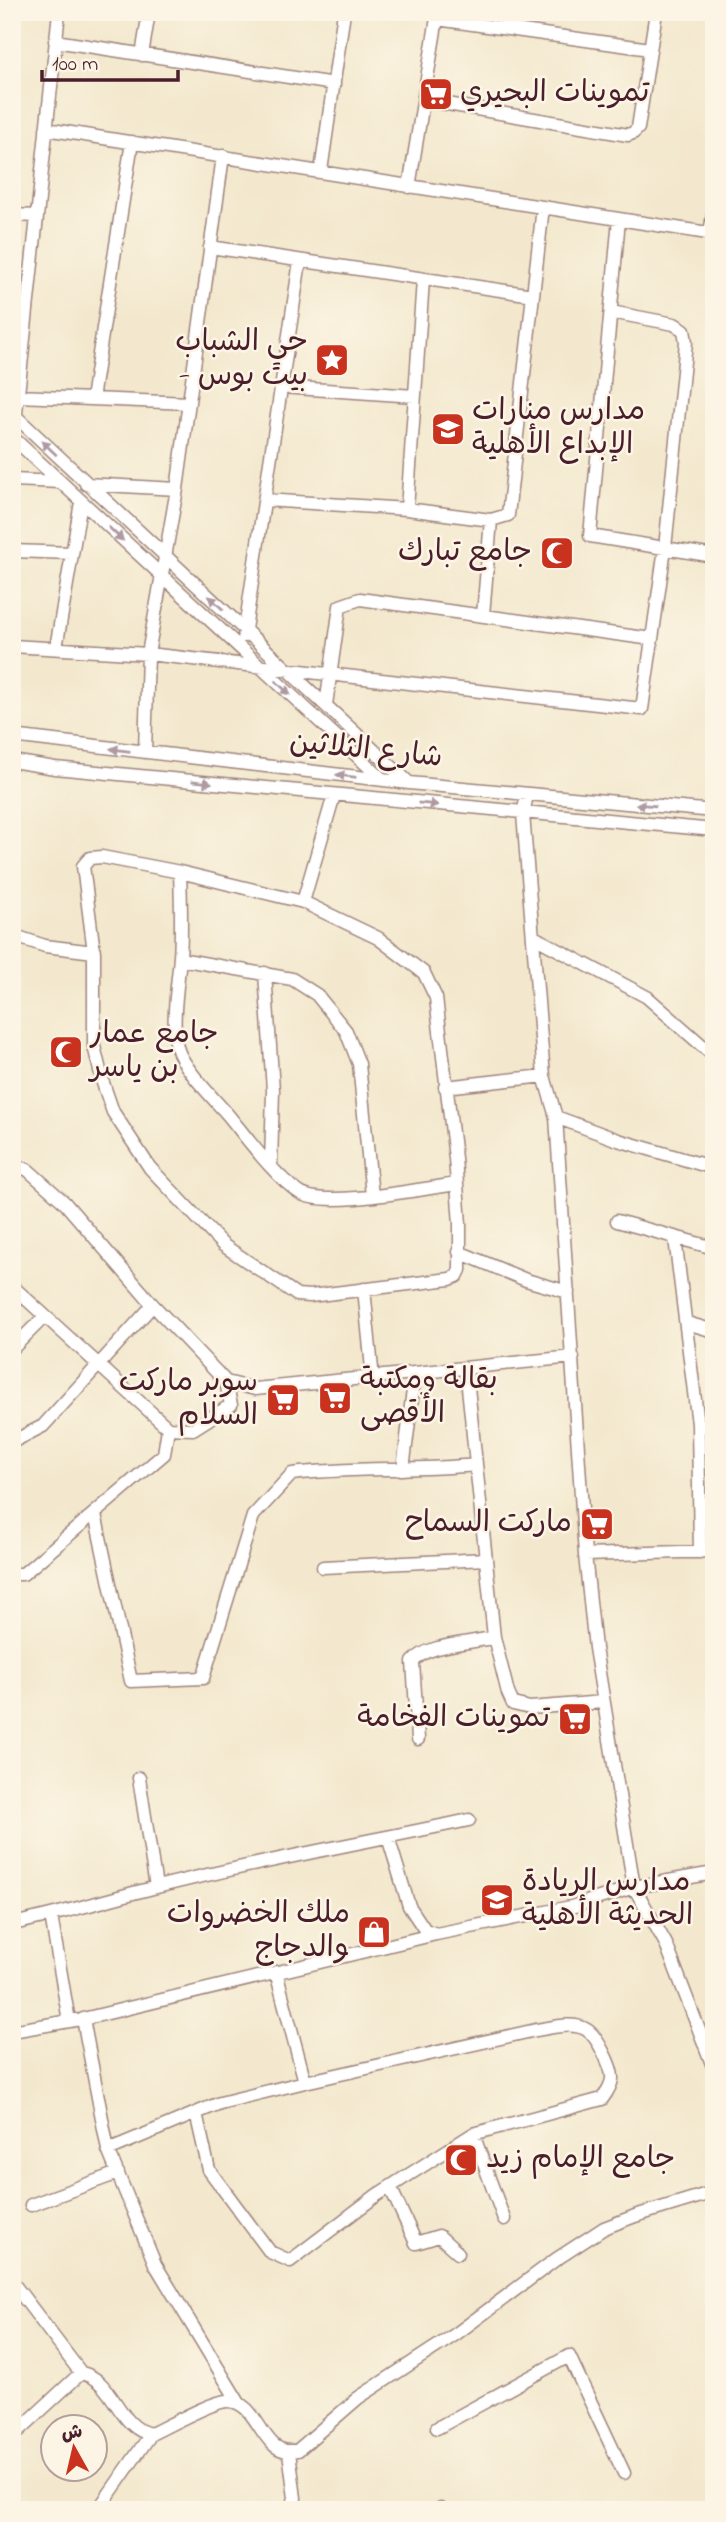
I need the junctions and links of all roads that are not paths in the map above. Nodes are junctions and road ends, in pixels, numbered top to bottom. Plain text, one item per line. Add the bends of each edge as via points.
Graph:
1 (60, 12) edge
2 (149, 12) edge
3 (345, 12) edge
4 (656, 12) edge
5 (438, 16) edge
6 (55, 41) junction
7 (650, 49) junction
8 (142, 55) junction
9 (334, 84) junction
10 (424, 100) junction
11 (46, 129) junction
12 (132, 142) junction
13 (223, 156) junction
14 (321, 171) junction
15 (409, 187) junction
16 (543, 207) junction
17 (714, 209) edge
18 (12, 215) edge
19 (37, 216) junction
20 (619, 219) junction
21 (712, 233) edge
22 (210, 247) junction
23 (300, 261) junction
24 (423, 280) junction
25 (533, 295) junction
26 (611, 312) junction
27 (281, 387) junction
28 (18, 396) junction
29 (415, 396) junction
30 (92, 399) junction
31 (189, 403) junction
32 (14, 415) edge
33 (13, 438) edge
34 (12, 480) edge
35 (60, 482) junction
36 (88, 484) junction
37 (177, 489) junction
38 (264, 500) junction
39 (81, 502) junction
40 (408, 509) junction
41 (491, 520) junction
42 (665, 548) junction
43 (12, 551) edge
44 (72, 553) junction
45 (166, 556) junction
46 (714, 556) edge
47 (162, 576) junction
48 (483, 615) junction
49 (245, 630) junction
50 (652, 639) junction
51 (12, 646) edge
52 (56, 648) junction
53 (242, 650) junction
54 (148, 654) junction
55 (260, 666) junction
56 (288, 670) junction
57 (330, 674) junction
58 (326, 705) junction
59 (12, 736) edge
60 (145, 752) junction
61 (12, 761) edge
62 (382, 780) junction
63 (409, 783) junction
64 (334, 795) junction
65 (527, 795) junction
66 (714, 811) edge
67 (523, 814) junction
68 (714, 830) edge
69 (180, 872) junction
70 (303, 902) junction
71 (12, 935) edge
72 (534, 937) junction
73 (93, 952) junction
74 (180, 959) junction
75 (265, 973) junction
76 (714, 1056) edge
77 (544, 1076) junction
78 (445, 1087) junction
79 (556, 1117) junction
80 (12, 1164) edge
81 (271, 1166) junction
82 (714, 1168) edge
83 (457, 1184) junction
84 (372, 1196) junction
85 (617, 1221) dead end
86 (675, 1238) junction
87 (714, 1248) edge
88 (459, 1252) junction
89 (12, 1286) edge
90 (364, 1289) junction
91 (568, 1292) junction
92 (153, 1305) junction
93 (46, 1316) junction
94 (687, 1323) junction
95 (714, 1331) edge
96 (12, 1349) edge
97 (573, 1357) junction
98 (99, 1364) junction
99 (466, 1368) junction
100 (415, 1374) junction
101 (373, 1379) junction
102 (226, 1382) junction
103 (698, 1424) junction
104 (168, 1428) junction
105 (714, 1428) edge
106 (12, 1441) edge
107 (476, 1465) junction
108 (404, 1469) junction
109 (95, 1514) junction
110 (707, 1552) edge
111 (585, 1555) junction
112 (486, 1559) junction
113 (323, 1567) dead end
114 (12, 1574) edge
115 (494, 1637) junction
116 (603, 1702) junction
117 (418, 1739) dead end
118 (139, 1778) dead end
119 (469, 1820) dead end
120 (388, 1837) junction
121 (714, 1874) edge
122 (156, 1887) junction
123 (634, 1887) junction
124 (51, 1916) junction
125 (12, 1924) edge
126 (436, 1934) junction
127 (276, 1972) junction
128 (83, 2018) junction
129 (69, 2021) junction
130 (12, 2032) edge
131 (714, 2069) edge
132 (305, 2082) junction
133 (196, 2113) junction
134 (474, 2134) junction
135 (108, 2150) junction
136 (118, 2174) junction
137 (390, 2187) junction
138 (714, 2192) edge
139 (31, 2205) dead end
140 (504, 2219) dead end
141 (458, 2252) dead end
142 (12, 2282) edge
143 (81, 2372) junction
144 (239, 2403) junction
145 (437, 2428) dead end
146 (151, 2434) junction
147 (12, 2437) edge
148 (289, 2452) junction
149 (624, 2473) dead end
150 (98, 2510) edge
151 (291, 2510) edge

1 - 6 street
2 - 8 street
3 - 9 street
4 - 7 street
5 - 7 street
5 - 10 street
6 - 8 street
6 - 11 street
7 - 10 street via 638,128 628,135
8 - 9 street
9 - 14 street
10 - 15 street
11 - 12 street
11 - 19 street
12 - 13 street
12 - 30 street
13 - 14 street
13 - 22 street
14 - 15 street
15 - 16 street
16 - 20 street
16 - 25 street
17 - 21 street
18 - 19 street
19 - 28 street
20 - 21 street
20 - 26 street
22 - 23 street
22 - 31 street
23 - 24 street
23 - 27 street
24 - 25 street
24 - 29 street
25 - 41 street via 508,515
26 - 42 street via 684,330
26 - 42 street via 590,536
27 - 29 street
27 - 38 street
28 - 30 street
28 - 32 street
29 - 40 street
30 - 31 street
31 - 37 street
32 - 33 street
36 -> 32 street
33 - 35 street
34 - 35 street
35 - 36 street
35 - 39 street
36 - 37 street
36 - 45 street
37 - 45 street
38 - 40 street
38 - 49 street
39 - 44 street
39 -> 47 street
40 - 41 street
41 - 48 street
42 - 46 street
42 - 50 street
43 - 44 street
44 - 52 street
45 - 47 street
49 -> 45 street
47 - 53 street
47 - 54 street
48 - 50 street
48 - 57 street via 351,601 340,606
49 - 53 street
49 - 56 street
50 - 57 street via 642,709
51 - 52 street
52 - 54 street
53 - 55 street
54 - 55 street
54 - 60 street
55 - 56 street
55 -> 62 street
56 - 57 street
56 - 58 street
57 - 58 street
58 - 63 street
60 -> 59 street, شارع الثلاثين
62 -> 60 street, شارع الثلاثين
61 -> 64 street, شارع الثلاثين
62 - 63 street, شارع الثلاثين
63 - 65 street, شارع الثلاثين
64 -> 67 street, شارع الثلاثين
64 - 70 street
66 -> 65 street, شارع الثلاثين
65 - 67 street
67 - 68 street, شارع الثلاثين
67 - 72 street
69 - 70 street
69 - 73 street via 90,858 83,866
69 - 74 street
70 - 78 street via 378,938 424,973 436,998
71 - 73 street via 45,946
72 - 76 street via 647,997
72 - 77 street
73 - 90 street via 94,1046 103,1083 113,1112 150,1168 223,1245 288,1290 310,1296
74 - 75 street
74 - 81 street via 177,1048
75 - 81 street via 273,1090
75 - 84 street via 292,979 317,995 346,1031 359,1064
77 - 78 street
77 - 79 street
78 - 83 street
79 - 82 street
79 - 91 street
80 - 92 street via 28,1170 64,1202
81 - 84 street via 309,1197
83 - 84 street
83 - 88 street
85 - 86 street
86 - 87 street
86 - 94 street
88 - 90 street via 460,1270 450,1279
88 - 91 street
89 - 93 street
90 - 101 street
91 - 97 street
92 - 98 street
92 - 102 street
93 - 96 street
93 - 98 street
94 - 95 street
94 - 103 street
97 - 99 street
97 - 111 street
98 - 104 street
98 - 106 street via 43,1426
99 - 100 street
99 - 107 street
100 - 101 street
100 - 108 street
101 - 102 street via 255,1389
102 - 104 street via 231,1405 192,1429
103 - 105 street
103 - 110 street
104 - 109 street via 164,1454
107 - 108 street
107 - 112 street
108 - 109 street via 292,1474 253,1516 203,1678 131,1681
109 - 114 street via 23,1574
110 - 111 street
111 - 116 street
112 - 113 street
112 - 115 street
115 - 116 street via 513,1704 530,1708
115 - 117 street via 419,1654 413,1662
116 - 123 street
118 - 122 street
119 - 120 street
120 - 122 street
120 - 126 street via 409,1906 425,1930
121 - 123 street
122 - 124 street
123 - 126 street via 571,1906
123 - 131 street via 666,1944
124 - 125 street
124 - 129 street
126 - 127 street
127 - 128 street
127 - 132 street
128 - 129 street
128 - 135 street
129 - 130 street
132 - 133 street
132 - 134 street via 570,2025 586,2029 599,2043 613,2077 602,2099
133 - 135 street
133 - 137 street via 209,2170 270,2252 290,2261
134 - 137 street
134 - 140 street
135 - 136 street
136 - 139 street
136 - 144 street via 155,2264
137 - 141 street via 416,2243 439,2236
138 - 148 street via 604,2228 358,2398 298,2450
142 - 143 street
143 - 146 street via 97,2378 131,2423
143 - 147 street
144 - 146 street via 225,2401
144 - 148 street via 275,2448
145 - 149 street via 569,2356
146 - 150 street
148 - 151 street via 295,2498

